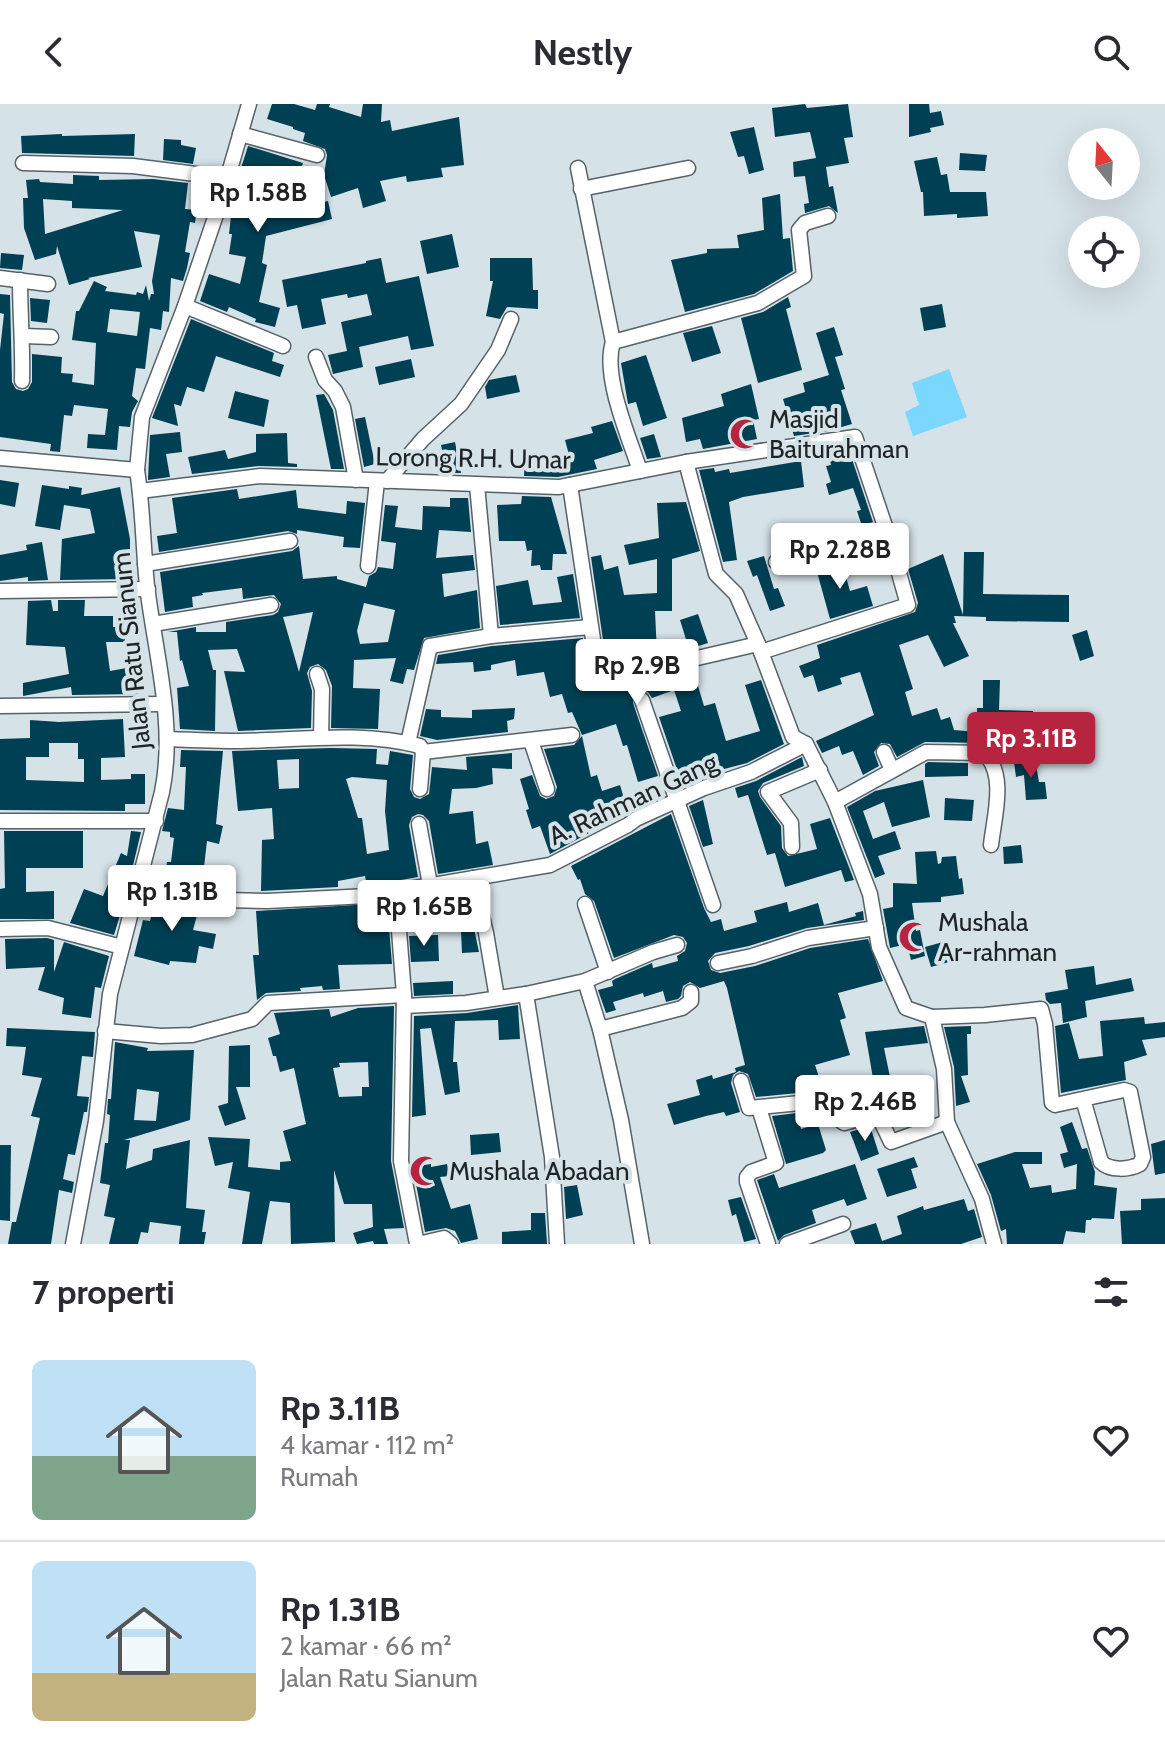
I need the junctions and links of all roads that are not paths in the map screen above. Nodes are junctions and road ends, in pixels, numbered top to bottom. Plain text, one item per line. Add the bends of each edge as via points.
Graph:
1 (249, 104) edge
2 (240, 134) junction
3 (317, 155) dead end
4 (23, 163) dead end
5 (578, 168) dead end
6 (688, 168) dead end
7 (227, 178) junction
8 (581, 189) junction
9 (828, 216) dead end
10 (0, 278) edge
11 (20, 280) junction
12 (48, 284) dead end
13 (185, 306) junction
14 (511, 319) dead end
15 (24, 336) junction
16 (51, 337) dead end
17 (613, 342) junction
18 (283, 346) dead end
19 (316, 357) dead end
20 (22, 381) dead end
21 (0, 458) edge
22 (686, 462) junction
23 (137, 470) junction
24 (640, 471) junction
25 (356, 480) junction
26 (382, 481) junction
27 (477, 485) junction
28 (570, 485) junction
29 (140, 491) junction
30 (886, 529) junction
31 (290, 541) dead end
32 (776, 562) dead end
33 (145, 564) junction
34 (368, 566) dead end
35 (148, 589) junction
36 (0, 591) edge
37 (271, 605) dead end
38 (153, 624) junction
39 (590, 627) junction
40 (491, 636) junction
41 (760, 648) junction
42 (317, 674) dead end
43 (642, 700) dead end
44 (163, 704) junction
45 (0, 706) edge
46 (572, 735) dead end
47 (321, 737) junction
48 (167, 739) junction
49 (531, 741) junction
50 (408, 743) junction
51 (806, 744) junction
52 (423, 752) junction
53 (884, 752) dead end
54 (820, 770) junction
55 (892, 770) junction
56 (420, 789) dead end
57 (547, 789) dead end
58 (835, 802) junction
59 (676, 803) junction
60 (0, 821) edge
61 (156, 821) junction
62 (419, 824) dead end
63 (991, 845) dead end
64 (792, 847) dead end
65 (473, 878) junction
66 (141, 879) junction
67 (430, 885) junction
68 (396, 892) junction
69 (585, 904) dead end
70 (713, 905) dead end
71 (876, 928) junction
72 (0, 929) edge
73 (677, 945) dead end
74 (122, 947) junction
75 (718, 963) dead end
76 (608, 972) junction
77 (585, 981) junction
78 (691, 992) dead end
79 (526, 994) junction
80 (497, 998) junction
81 (404, 1000) junction
82 (932, 1017) junction
83 (600, 1029) junction
84 (105, 1031) junction
85 (741, 1081) dead end
86 (1083, 1099) junction
87 (759, 1108) junction
88 (947, 1122) junction
89 (843, 1224) dead end
90 (73, 1244) edge
91 (418, 1244) edge
92 (451, 1244) edge
93 (557, 1244) edge
94 (642, 1244) edge
95 (768, 1244) edge
96 (787, 1244) edge
97 (994, 1244) edge

1 - 2 street, Jalan Ratu Sianum
2 - 3 street
2 - 7 street, Jalan Ratu Sianum
4 - 7 street via 133,166
5 - 8 street
6 - 8 street
7 - 13 street, Jalan Ratu Sianum
8 - 17 street
9 - 17 street via 799,230 804,276 796,281 758,303
10 - 11 street
11 - 12 street
11 - 15 street
13 - 18 street
13 - 23 street, Jalan Ratu Sianum via 142,417
14 - 26 street via 498,350 461,404
15 - 16 street
15 - 20 street
17 - 24 street via 614,382
19 - 25 street via 343,407
21 - 23 street
22 - 24 street, Lorong R.H. Umar
22 - 30 street, Lorong R.H. Umar via 853,436
22 - 41 street via 716,574 736,594
23 - 29 street, Jalan Ratu Sianum
24 - 28 street, Lorong R.H. Umar
25 - 26 street, Lorong R.H. Umar
25 - 29 street, Lorong R.H. Umar via 260,476
26 - 27 street, Lorong R.H. Umar
26 - 34 street
27 - 28 street, Lorong R.H. Umar
27 - 40 street
28 - 39 street
29 - 33 street, Jalan Ratu Sianum
30 - 32 street
30 - 41 street, Lorong R.H. Umar via 907,606
31 - 33 street
33 - 35 street, Jalan Ratu Sianum
35 - 36 street
35 - 38 street, Jalan Ratu Sianum
37 - 38 street
38 - 44 street, Jalan Ratu Sianum
39 - 40 street
39 - 41 street via 600,674
40 - 50 street via 430,646
41 - 51 street via 793,737
42 - 47 street via 322,689
43 - 59 street
44 - 45 street
44 - 48 street, Jalan Ratu Sianum
46 - 49 street
47 - 48 street
47 - 50 street
48 - 61 street, Jalan Ratu Sianum
49 - 52 street
49 - 57 street
50 - 52 street
51 - 54 street
51 - 59 street, A. Rahman Gang
52 - 56 street
53 - 55 street
54 - 58 street
54 - 64 street via 768,792 791,823
55 - 58 street
55 - 63 street via 926,752 987,755 997,791
58 - 71 street via 870,894
59 - 65 street, A. Rahman Gang via 550,865
59 - 70 street
60 - 61 street
61 - 66 street, Jalan Ratu Sianum
62 - 67 street
65 - 67 street, A. Rahman Gang
65 - 80 street
66 - 68 street, A. Rahman Gang via 226,900
66 - 74 street, Jalan Ratu Sianum
67 - 68 street, A. Rahman Gang
68 - 81 street
69 - 76 street
71 - 75 street via 808,938
71 - 82 street via 879,947 907,1008
72 - 74 street via 48,928
73 - 76 street
74 - 84 street, Jalan Ratu Sianum
76 - 77 street
77 - 79 street
77 - 83 street
78 - 83 street via 691,1001 682,1008
79 - 80 street
79 - 93 street via 552,1157
80 - 81 street
81 - 84 street via 268,1003 252,1019 192,1035
81 - 91 street via 401,1162
82 - 86 street via 1041,1009 1052,1103
82 - 88 street via 944,1069
83 - 94 street
84 - 90 street, Jalan Ratu Sianum via 96,1121
85 - 87 street via 749,1108
86 - 86 street via 1130,1092 1140,1164 1123,1168 1101,1162
87 - 88 street via 826,1095 844,1123 879,1117 891,1142
87 - 95 street via 776,1163 751,1172 747,1182
88 - 97 street via 982,1199
89 - 96 street
91 - 92 street via 444,1238

